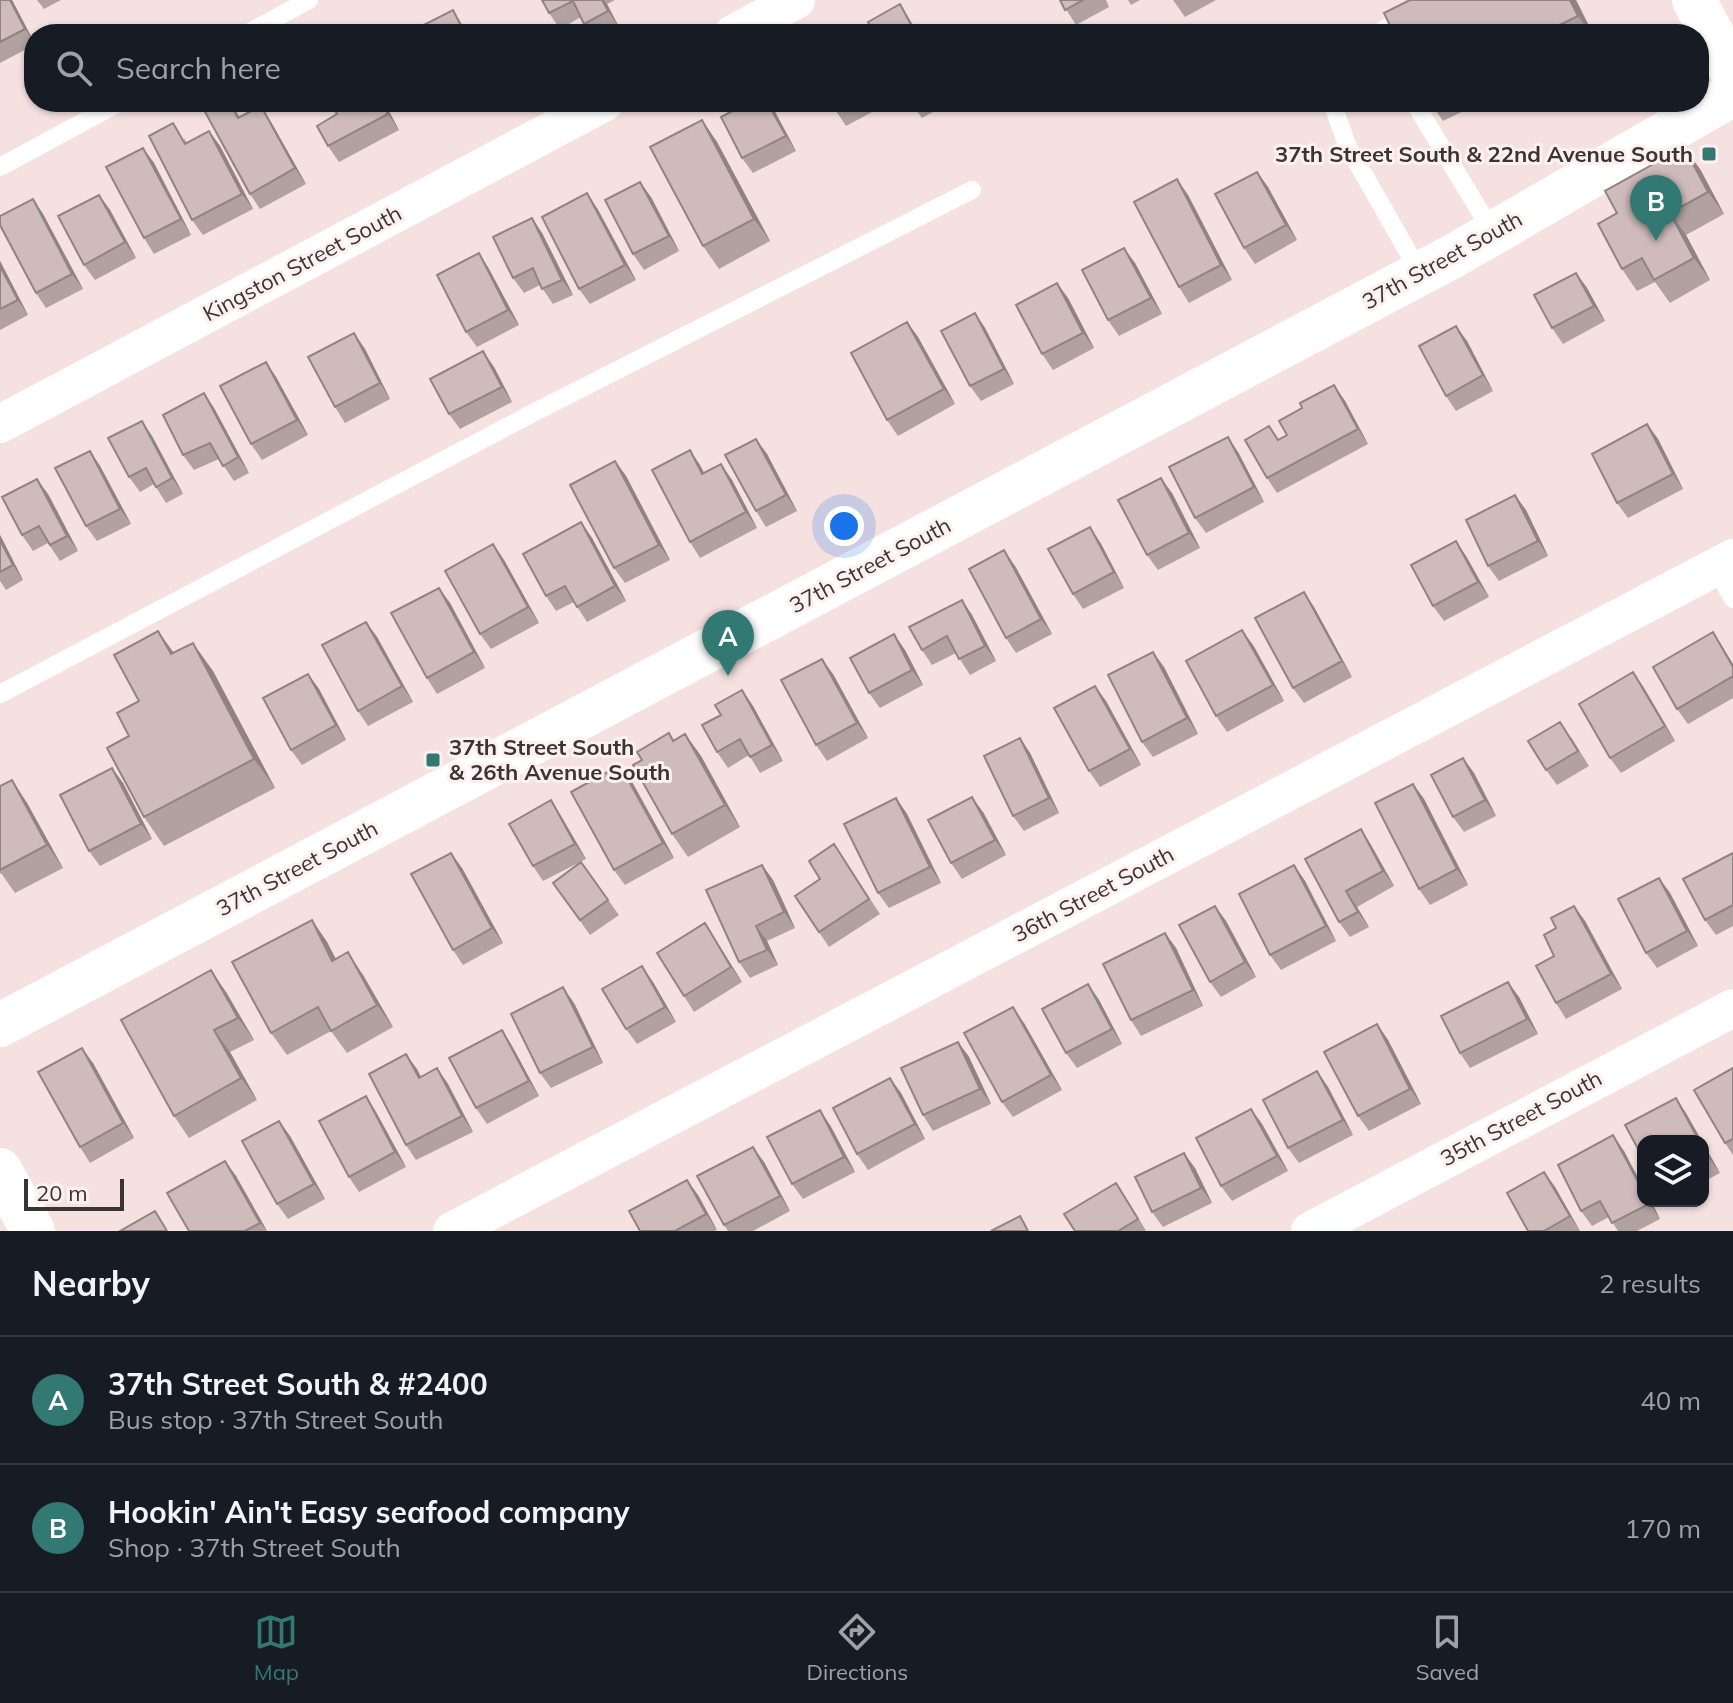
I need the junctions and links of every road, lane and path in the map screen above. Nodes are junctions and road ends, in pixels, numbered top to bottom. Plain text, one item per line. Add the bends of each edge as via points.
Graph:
1 (309, 0) edge
2 (796, 0) edge
3 (1438, 0) edge
4 (1694, 0) edge
5 (265, 24) edge
6 (752, 24) edge
7 (1395, 24) edge
8 (1707, 24) edge
9 (1709, 28) edge
10 (1733, 74) edge
11 (1733, 94) edge
12 (1709, 108) edge
13 (102, 112) edge
14 (586, 112) edge
15 (1335, 112) edge
16 (1420, 112) edge
17 (1702, 112) edge
18 (0, 167) edge
19 (972, 190) dead end
20 (1493, 233) junction
21 (1420, 273) junction
22 (0, 424) edge
23 (1727, 575) edge
24 (0, 694) edge
25 (1733, 1008) edge
26 (0, 1025) edge
27 (0, 1170) edge
28 (33, 1231) edge
29 (452, 1231) edge
30 (1310, 1231) edge

1 - 5 lane
2 - 6 street
3 - 7 lane
4 - 8 street
9 - 10 street
11 - 12 street, 37th Street South
13 - 18 lane
14 - 22 street, Kingston Street South
15 - 21 lane via 1347,145
16 - 20 lane
17 - 20 street, 37th Street South
19 - 24 lane via 531,414
20 - 21 street, 37th Street South
21 - 26 street, 37th Street South
23 - 29 street, 36th Street South
25 - 30 street, 35th Street South
27 - 28 street

